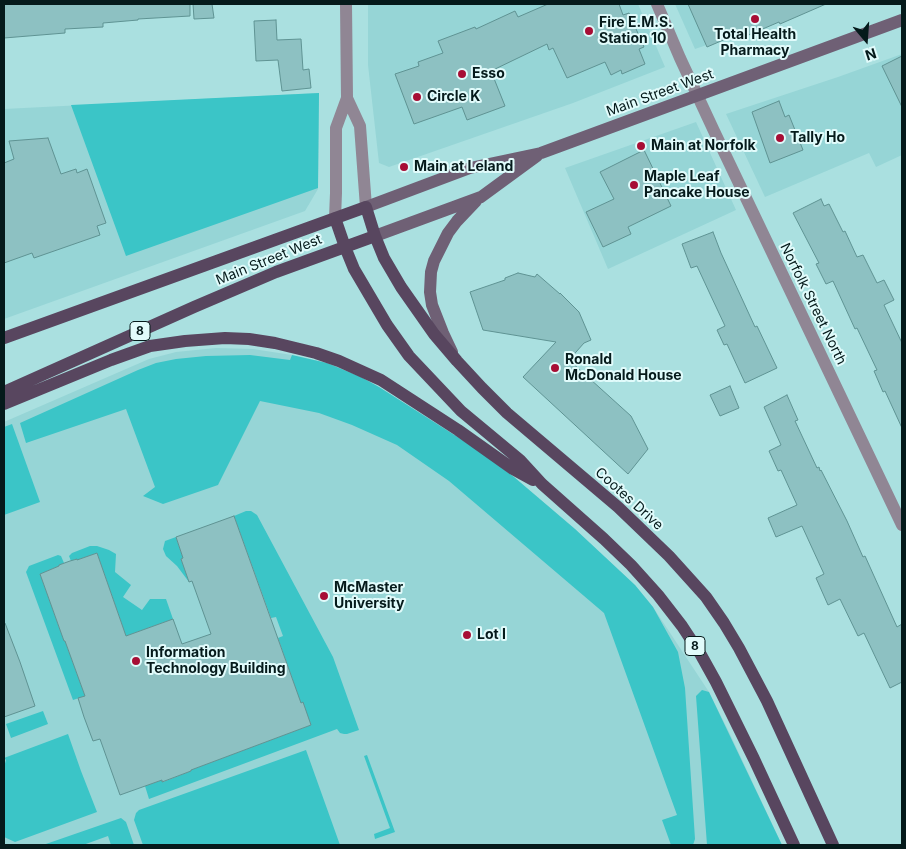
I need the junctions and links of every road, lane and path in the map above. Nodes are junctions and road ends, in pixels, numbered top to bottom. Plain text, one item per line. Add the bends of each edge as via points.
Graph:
1 (346, 4) edge
2 (657, 4) edge
3 (902, 20) edge
4 (698, 96) junction
5 (346, 98) junction
6 (541, 153) junction
7 (481, 197) junction
8 (366, 207) junction
9 (334, 218) junction
10 (375, 236) junction
11 (344, 247) junction
12 (4, 338) edge
13 (457, 361) junction
14 (4, 392) edge
15 (4, 404) edge
16 (542, 484) junction
17 (902, 525) edge
18 (794, 845) edge
19 (833, 845) edge

1 - 5 street
2 - 4 street, Norfolk Street North
3 - 4 main road, Main Street West
4 - 6 main road, Main Street West
4 - 17 street, Norfolk Street North
5 - 8 street via 360,126
5 - 9 street via 336,128
6 - 7 main road, Main Street West
6 - 8 main road, Main Street West via 470,168
7 - 10 main road, Main Street West
7 - 13 main road via 448,233 431,272 432,305
8 - 9 main road, Main Street West
8 - 10 main road, Cootes Drive
9 - 11 main road, 8
9 - 12 main road, Main Street West
10 - 11 main road, Main Street West
10 - 13 main road, Cootes Drive via 401,286
11 - 14 main road, Main Street West / 8 via 230,291
11 - 16 main road, 8 via 387,325 409,356 462,411 520,460
13 - 19 main road, Cootes Drive via 507,413 618,507 706,596 767,701
15 - 16 main road via 150,346 218,339 258,340 316,353 381,380 513,469
16 - 18 main road, 8 via 631,565 682,626 716,682

